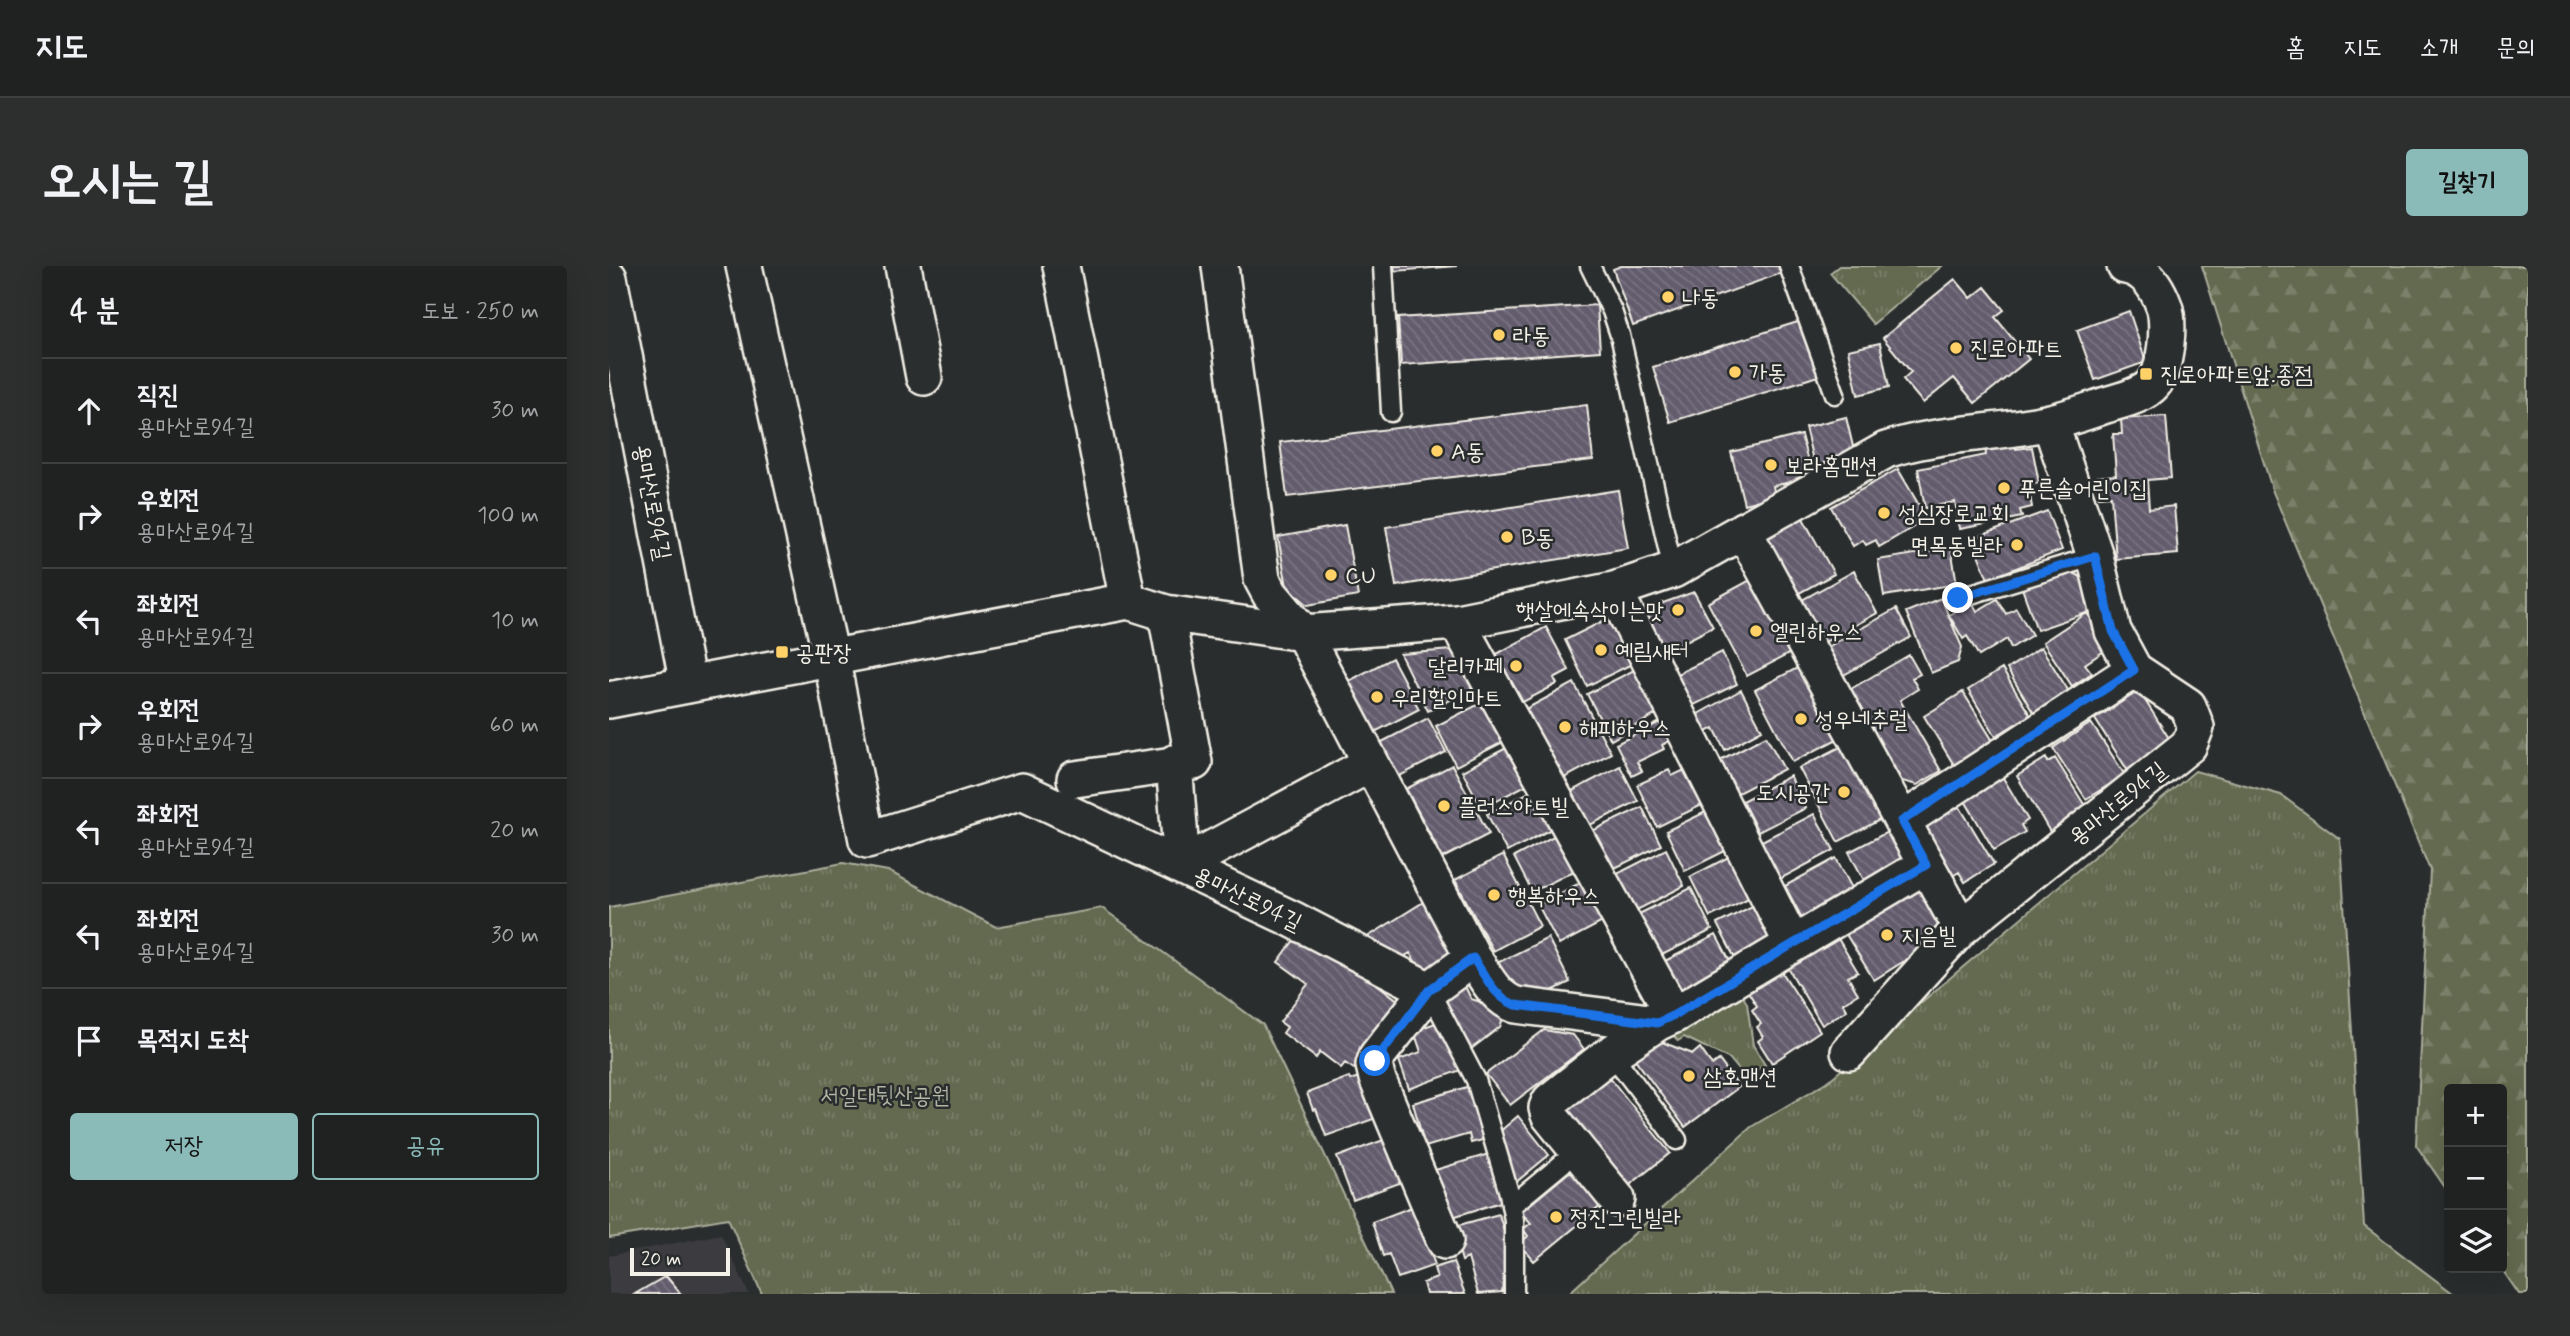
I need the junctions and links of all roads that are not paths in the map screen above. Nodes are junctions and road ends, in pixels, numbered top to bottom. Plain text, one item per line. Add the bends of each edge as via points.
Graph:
1 (744, 266) edge
2 (902, 266) edge
3 (1061, 266) edge
4 (1220, 266) edge
5 (1383, 266) edge
6 (1590, 266) edge
7 (1789, 266) edge
8 (2125, 266) edge
9 (609, 278) edge
10 (924, 377) dead end
11 (1835, 394) dead end
12 (1391, 412) dead end
13 (2050, 422) junction
14 (1743, 530) junction
15 (2095, 556) junction
16 (1673, 570) junction
17 (1614, 590) junction
18 (1958, 598) dead end
19 (1128, 601) junction
20 (1166, 613) junction
21 (1457, 622) junction
22 (1303, 633) junction
23 (831, 657) junction
24 (2134, 670) junction
25 (688, 685) junction
26 (609, 700) edge
27 (1174, 764) junction
28 (1370, 764) junction
29 (1075, 779) dead end
30 (1902, 821) junction
31 (1181, 865) junction
32 (1926, 865) junction
33 (1961, 928) junction
34 (1793, 943) junction
35 (1473, 958) junction
36 (1429, 990) junction
37 (1666, 1019) junction
38 (1849, 1052) dead end
39 (1612, 1054) junction
40 (1677, 1140) dead end
41 (1563, 1163) dead end
42 (1617, 1199) dead end
43 (1511, 1206) junction
44 (1445, 1241) dead end
45 (1514, 1294) edge

1 - 23 street
2 - 10 street
3 - 19 street
4 - 22 street via 1262,579
5 - 12 lane
6 - 16 lane via 1623,345
7 - 11 lane
8 - 13 street via 2146,275 2159,292 2165,310 2163,371 2141,393
9 - 25 street, 용마산로94길
13 - 14 street via 1909,442 1886,450
13 - 15 street, 용마산로94길
14 - 16 street
14 - 30 street
15 - 18 lane
15 - 24 street, 용마산로94길 via 2113,631
16 - 17 street
17 - 21 street
17 - 34 street
19 - 20 street
19 - 23 street
20 - 22 street
20 - 27 street via 1194,762
21 - 22 street
21 - 37 street
22 - 28 street
23 - 25 street
23 - 31 street via 867,839 1023,791
24 - 30 street
24 - 33 street, 용마산로94길 via 2188,706 2196,727 2189,745
25 - 26 street
27 - 29 street
27 - 31 street
28 - 31 street, 용마산로94길
28 - 35 street
30 - 32 street
31 - 36 street, 용마산로94길
32 - 33 street
32 - 34 street
33 - 38 street, 용마산로94길
34 - 37 street
35 - 36 street
35 - 37 street via 1495,991 1516,1005
36 - 43 lane via 1476,1080
36 - 44 street via 1374,1065
37 - 39 street
39 - 40 lane
39 - 42 street via 1549,1101 1547,1108
41 - 43 lane
43 - 45 lane

